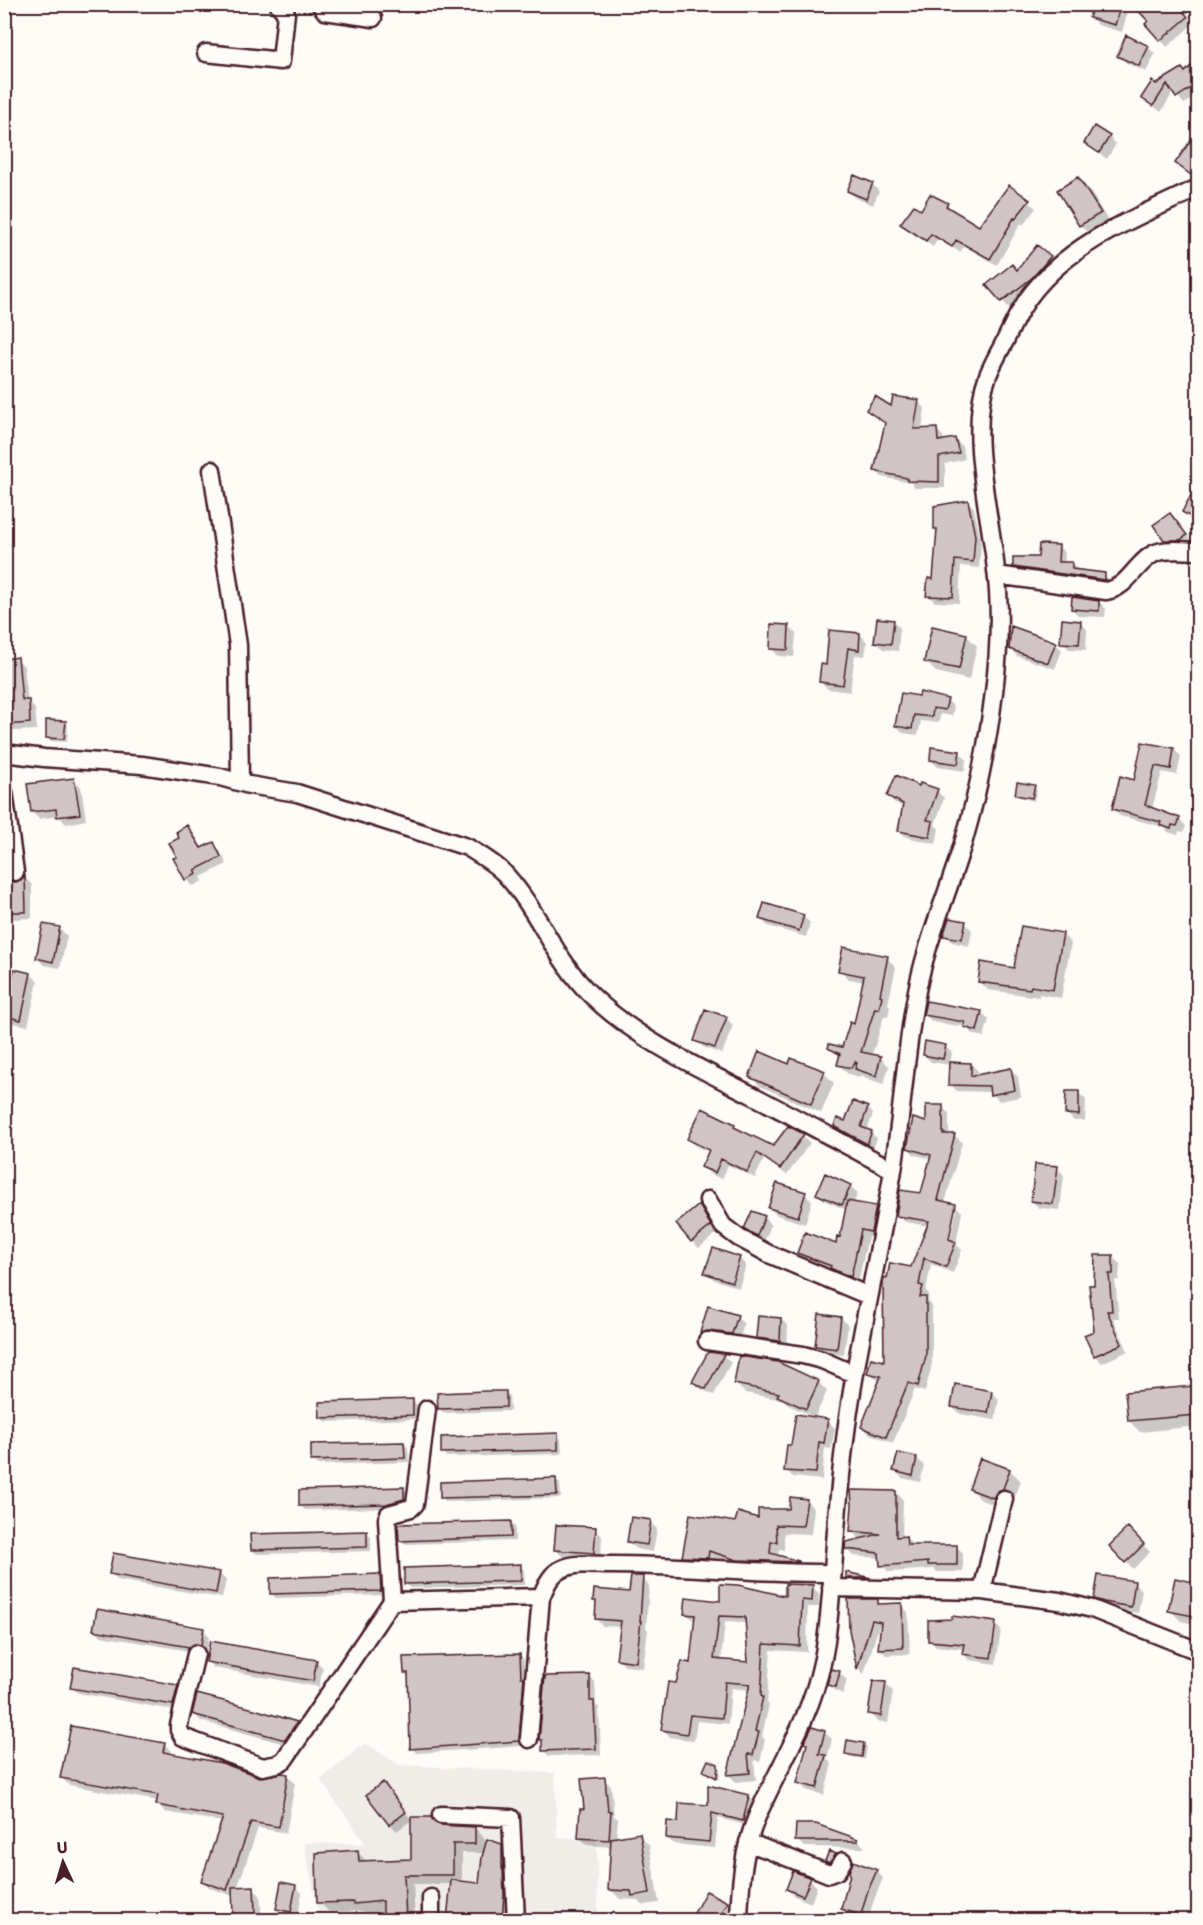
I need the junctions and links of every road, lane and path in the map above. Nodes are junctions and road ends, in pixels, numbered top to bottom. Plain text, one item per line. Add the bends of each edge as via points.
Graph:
1 (278, 4) edge
2 (320, 4) edge
3 (373, 18) dead end
4 (206, 53) dead end
5 (1198, 188) edge
6 (212, 470) dead end
7 (1198, 551) edge
8 (997, 575) junction
9 (4, 753) edge
10 (244, 783) junction
11 (4, 792) edge
12 (15, 872) dead end
13 (893, 1170) junction
14 (708, 1200) dead end
15 (869, 1296) junction
16 (707, 1341) dead end
17 (854, 1374) junction
18 (428, 1409) dead end
19 (1004, 1499) dead end
20 (832, 1580) junction
21 (982, 1591) junction
22 (541, 1598) junction
23 (392, 1601) junction
24 (1198, 1652) edge
25 (196, 1654) dead end
26 (529, 1739) dead end
27 (441, 1815) dead end
28 (748, 1842) junction
29 (843, 1861) dead end
30 (431, 1898) dead end
31 (431, 1920) edge
32 (516, 1920) edge
33 (739, 1920) edge

1 - 4 street via 286,13 281,61
2 - 3 street via 325,11
5 - 8 street via 1080,248 1052,271 1020,310 989,371 979,411
6 - 10 street via 238,645
7 - 8 street via 1156,553 1145,559 1118,588 1106,591
8 - 13 street via 994,693 972,811 921,968
9 - 10 street via 142,765
10 - 13 street via 297,793 467,848 488,860 519,893 572,974 591,996 622,1020 686,1061
11 - 12 street
13 - 15 street
14 - 15 street via 723,1226 739,1238
15 - 17 street
16 - 17 street via 822,1360
17 - 20 street
18 - 23 street via 415,1504 389,1514 387,1519
19 - 21 street
20 - 21 street
20 - 22 street via 788,1573 575,1566 554,1573
20 - 28 street via 826,1642 813,1693
21 - 24 street via 1059,1601 1092,1610
22 - 23 street
22 - 26 street
23 - 25 street via 284,1760 271,1766 263,1767 180,1734
27 - 32 street via 511,1818
28 - 29 street via 829,1874 837,1871
28 - 33 street
30 - 31 street

